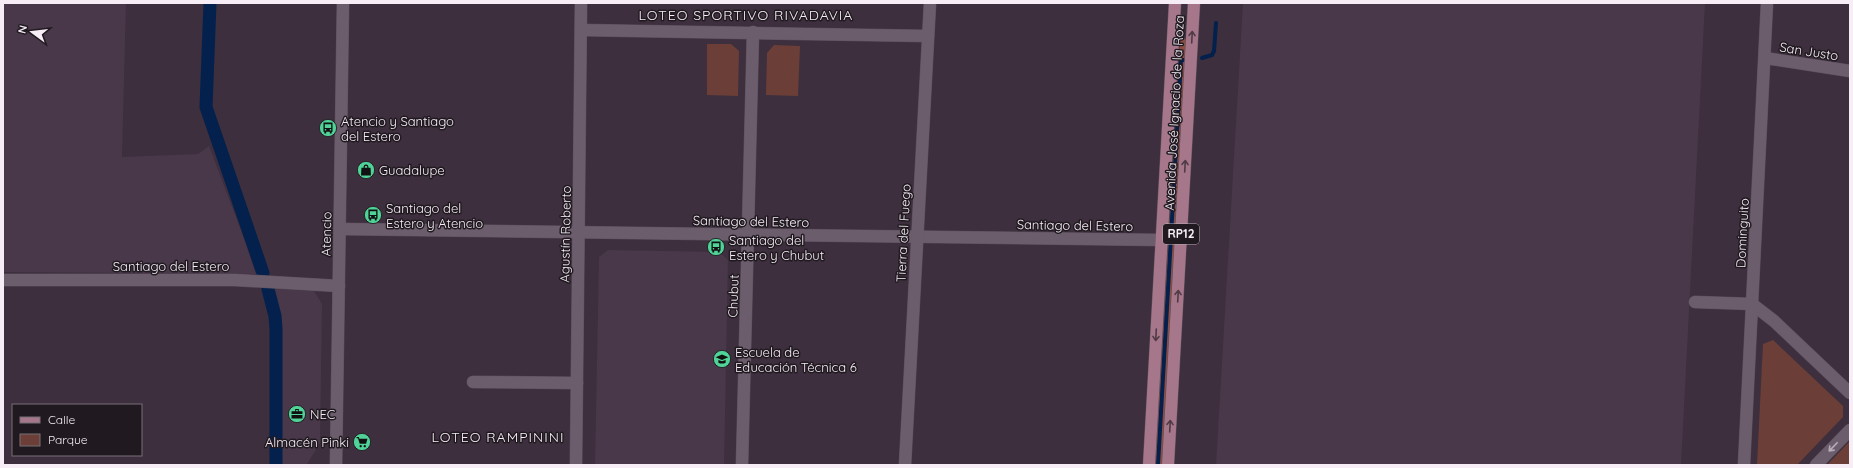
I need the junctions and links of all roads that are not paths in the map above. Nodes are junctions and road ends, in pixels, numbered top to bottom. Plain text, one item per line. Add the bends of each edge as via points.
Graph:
1 (343, 3) edge
2 (581, 3) edge
3 (930, 3) edge
4 (1175, 3) edge
5 (1194, 3) edge
6 (1767, 3) edge
7 (581, 30) junction
8 (753, 32) junction
9 (928, 36) junction
10 (1765, 58) junction
11 (1850, 71) edge
12 (340, 229) junction
13 (579, 232) junction
14 (749, 235) junction
15 (917, 237) junction
16 (1162, 240) junction
17 (3, 280) edge
18 (339, 286) junction
19 (1695, 302) dead end
20 (1752, 304) junction
21 (473, 382) dead end
22 (577, 383) junction
23 (1850, 393) edge
24 (1850, 430) edge
25 (336, 465) edge
26 (576, 465) edge
27 (742, 465) edge
28 (905, 465) edge
29 (1149, 465) edge
30 (1168, 465) edge
31 (1744, 465) edge
32 (1816, 465) edge

1 - 12 street, Atencio
2 - 7 street, Agustín Roberto
3 - 9 street, Tierra del Fuego
4 - 16 main road, Avenida José Ignacio de la Roza / RP12
30 -> 5 main road, Avenida José Ignacio de la Roza / RP12
6 - 10 street, Dominguito
7 - 8 street
7 - 13 street, Agustín Roberto
8 - 9 street
8 - 14 street, Chubut
9 - 15 street, Tierra del Fuego
10 - 11 street, San Justo
10 - 20 street, Dominguito
12 - 13 street, Santiago del Estero
12 - 18 street, Atencio
13 - 14 street, Santiago del Estero
13 - 22 street, Agustín Roberto
14 - 15 street, Santiago del Estero
14 - 27 street, Chubut
15 - 16 street, Santiago del Estero
15 - 28 street, Tierra del Fuego
16 -> 29 main road, Avenida José Ignacio de la Roza / RP12
17 - 18 street, Santiago del Estero via 235,280
18 - 25 street, Atencio
19 - 20 street
20 - 23 street via 1774,321
20 - 31 street, Dominguito
21 - 22 street
22 - 26 street, Agustín Roberto
24 -> 32 street

